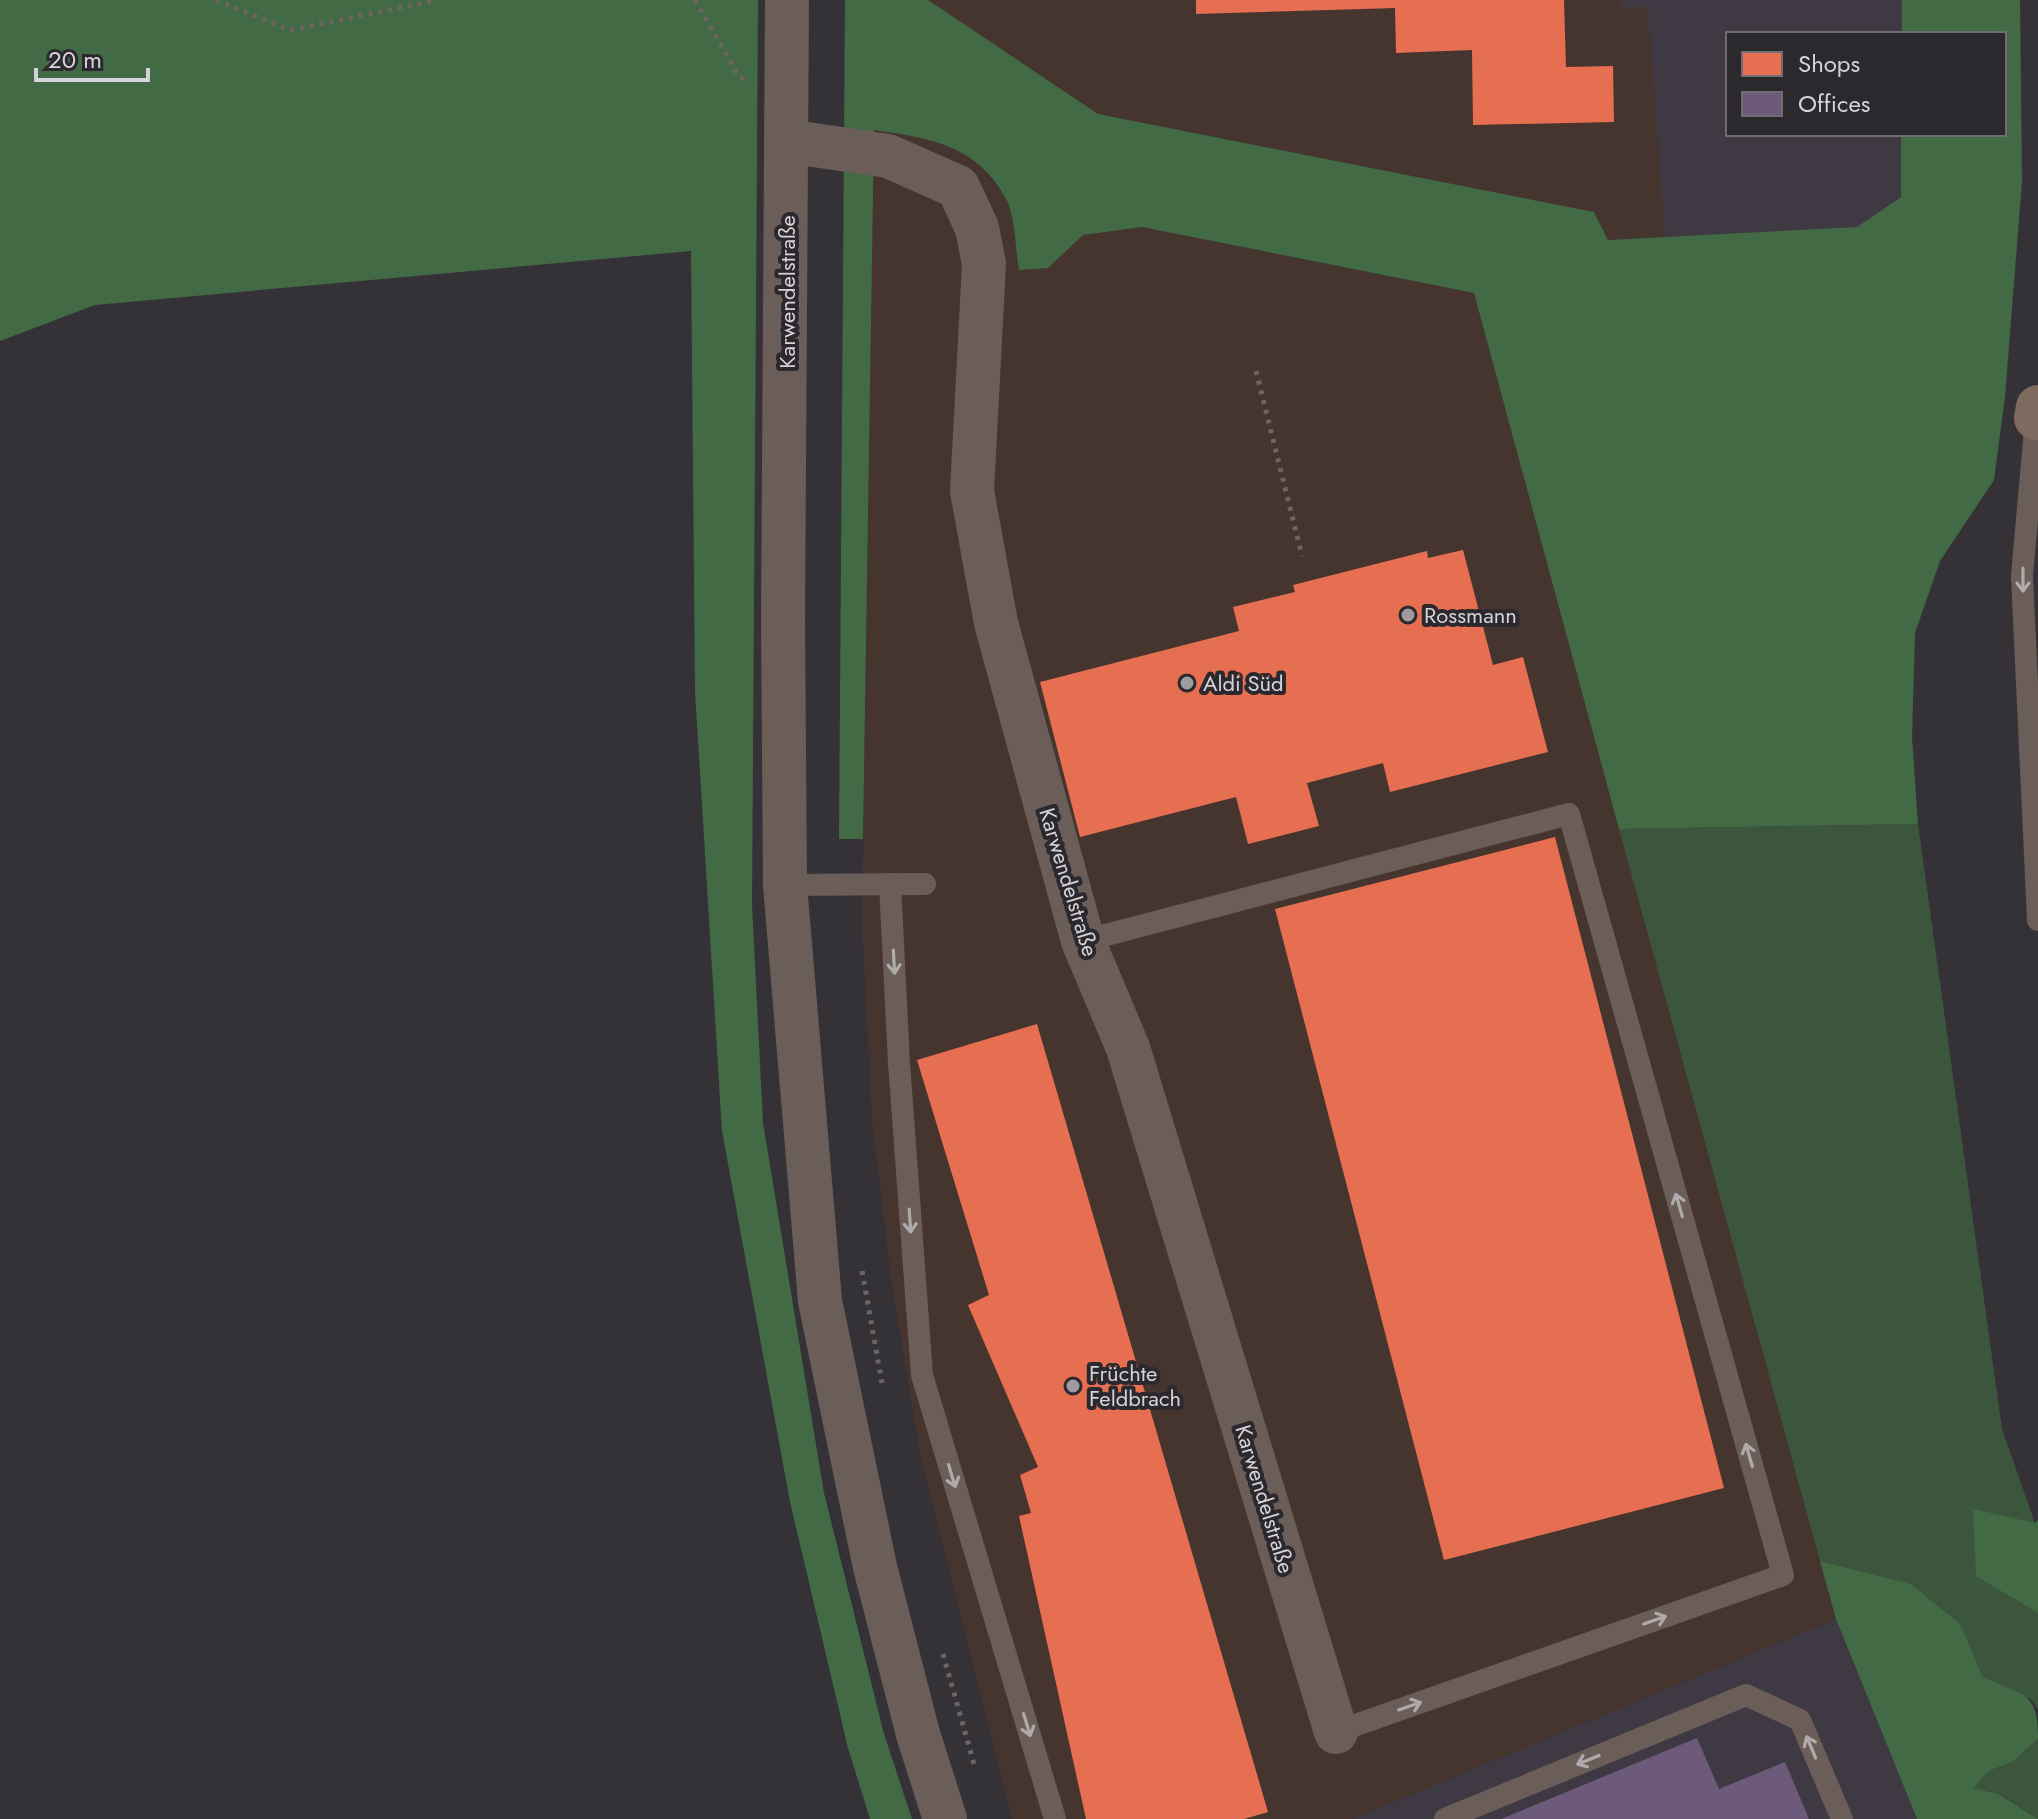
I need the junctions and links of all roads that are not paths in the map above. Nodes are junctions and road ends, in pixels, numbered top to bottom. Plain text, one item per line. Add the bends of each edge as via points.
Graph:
1 (787, 0) edge
2 (787, 141) junction
3 (2037, 413) edge
4 (890, 884) junction
5 (925, 884) dead end
6 (785, 885) junction
7 (2038, 920) edge
8 (1083, 941) junction
9 (1336, 1732) joint
10 (945, 1819) edge
11 (1055, 1819) edge
12 (1445, 1819) edge
13 (1842, 1819) edge

1 - 2 street, Karwendelstraße
2 - 6 street, Karwendelstraße
2 - 8 street, Karwendelstraße via 888,156 925,170 958,187 977,228 984,264 972,491 996,623
3 -> 7 lane via 2022,576
4 - 5 lane
4 - 6 lane
4 -> 11 lane via 922,1375
6 - 10 street, Karwendelstraße via 820,1301 875,1567
8 - 9 street, Karwendelstraße via 1128,1048
9 -> 8 lane via 1783,1575 1569,814
13 -> 12 lane via 1800,1720 1746,1695

